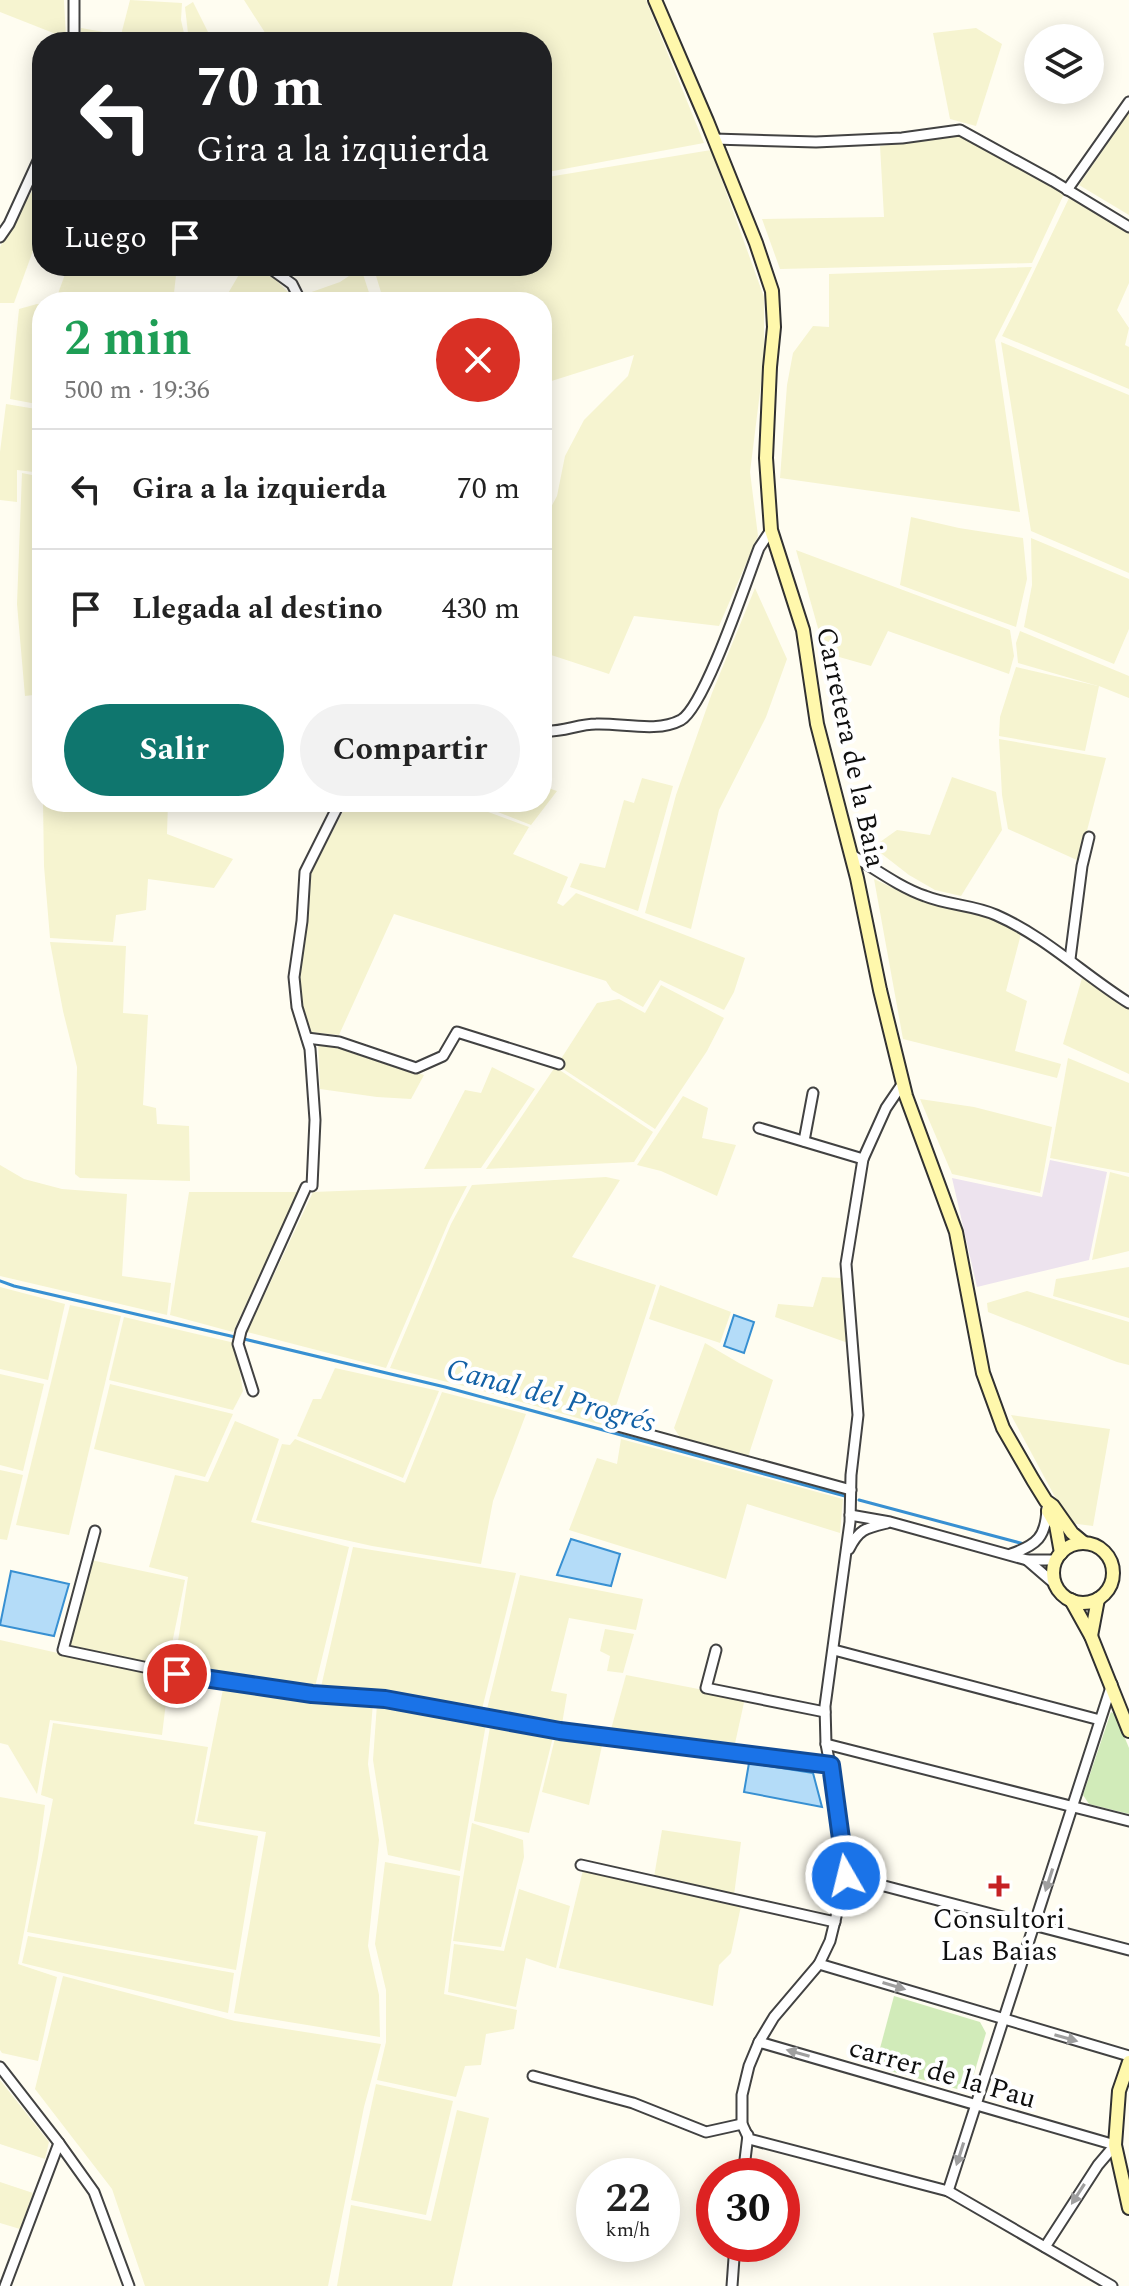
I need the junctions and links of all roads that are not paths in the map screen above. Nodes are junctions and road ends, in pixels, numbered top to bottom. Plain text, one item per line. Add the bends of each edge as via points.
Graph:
1 (74, 0) edge
2 (655, 0) edge
3 (74, 32) edge
4 (1129, 102) edge
5 (714, 139) junction
6 (32, 174) edge
7 (30, 179) joint
8 (1067, 190) junction
9 (4, 222) edge
10 (1129, 227) edge
11 (0, 237) edge
12 (281, 276) edge
13 (296, 292) edge
14 (771, 530) junction
15 (552, 732) edge
16 (335, 812) edge
17 (1089, 837) dead end
18 (850, 854) junction
19 (1070, 959) junction
20 (1129, 1003) edge
21 (307, 1038) junction
22 (559, 1064) dead end
23 (903, 1083) junction
24 (813, 1093) dead end
25 (759, 1128) dead end
26 (804, 1141) junction
27 (863, 1159) junction
28 (253, 1391) dead end
29 (614, 1425) dead end
30 (851, 1490) junction
31 (1046, 1504) junction
32 (850, 1518) junction
33 (890, 1522) junction
34 (95, 1531) dead end
35 (1084, 1543) junction
36 (1009, 1555) junction
37 (845, 1556) junction
38 (1058, 1557) junction
39 (1027, 1560) junction
40 (1056, 1585) junction
41 (1098, 1599) junction
42 (1071, 1600) junction
43 (1091, 1636) junction
44 (716, 1650) dead end
45 (834, 1650) junction
46 (1112, 1684) junction
47 (825, 1712) junction
48 (1100, 1720) junction
49 (1129, 1731) edge
50 (826, 1744) junction
51 (831, 1765) junction
52 (1073, 1806) junction
53 (1129, 1821) edge
54 (581, 1865) dead end
55 (846, 1876) junction
56 (835, 1922) junction
57 (1034, 1925) junction
58 (1129, 1950) edge
59 (819, 1964) junction
60 (1004, 2019) junction
61 (759, 2042) junction
62 (1129, 2056) edge
63 (1129, 2062) edge
64 (0, 2067) edge
65 (533, 2076) dead end
66 (976, 2104) junction
67 (742, 2124) junction
68 (748, 2137) junction
69 (59, 2143) junction
70 (1115, 2145) junction
71 (745, 2158) edge
72 (1127, 2189) edge
73 (948, 2191) junction
74 (1129, 2208) edge
75 (1045, 2247) junction
76 (734, 2262) edge
77 (5, 2286) edge
78 (129, 2286) edge
79 (732, 2286) edge
80 (1112, 2286) edge

1 - 3 street
2 - 5 main road, Carretera de la Baia
4 - 8 street
5 - 8 street via 816,142 960,130
5 - 14 main road, Carretera de la Baia via 772,291 766,458
6 - 7 street
7 - 9 street
8 - 10 street
9 - 11 street
12 - 13 street
14 - 15 street via 759,548 703,692 683,719 661,726 594,724
14 - 18 main road, Carretera de la Baia via 803,630 817,724
16 - 21 street via 305,872 294,977
17 - 19 street
18 - 19 street via 924,896 994,914
18 - 23 main road, Carretera de la Baia
19 - 20 street
21 - 22 street via 339,1042 416,1068 443,1056 457,1032
21 - 28 street via 315,1120 309,1186 241,1331 238,1344
23 - 27 street
23 - 31 main road, Carretera de la Baia via 956,1232 983,1373 1003,1428
24 - 26 street
25 - 26 street
26 - 27 street
27 - 30 street via 846,1264 858,1415
29 - 30 street
30 - 32 street
31 - 35 main road, Carretera de la Baia
31 - 36 street via 1042,1535
31 - 38 main road, Carretera de la Baia via 1056,1525
32 - 33 street
32 - 37 street
33 - 36 street
33 - 37 street via 865,1528
34 - 51 street via 63,1650 177,1674
35 - 38 main road via 1067,1547
35 - 41 main road via 1103,1550 1113,1573 1111,1585
36 - 39 street
37 - 45 street
38 - 39 street
38 - 40 main road
39 - 40 street
40 - 42 main road
41 - 42 main road
41 - 43 main road
42 - 43 main road
43 - 46 main road
44 - 47 street via 706,1688
45 - 47 street
45 - 48 street
46 - 48 street
46 - 49 main road
47 - 50 street
48 - 52 street
50 - 51 street
50 - 52 street
51 - 55 street
52 - 53 street
52 -> 57 street
54 - 56 street
55 - 56 street
55 - 57 street
56 - 59 street
57 - 58 street
57 - 60 street
59 -> 60 street
59 - 61 street
60 -> 62 street
60 - 66 street
66 -> 61 street, carrer de la Pau
61 - 67 street via 742,2095
63 - 70 main road via 1119,2091
64 - 69 street
65 - 67 street via 633,2103 706,2132
66 - 70 street, carrer de la Pau
66 -> 73 street
67 - 68 street
68 - 71 street
68 - 73 street
69 - 77 street
69 - 78 street via 94,2192
70 - 72 main road
70 -> 75 street
72 - 74 main road
73 - 75 street
75 - 80 street
76 - 79 street

